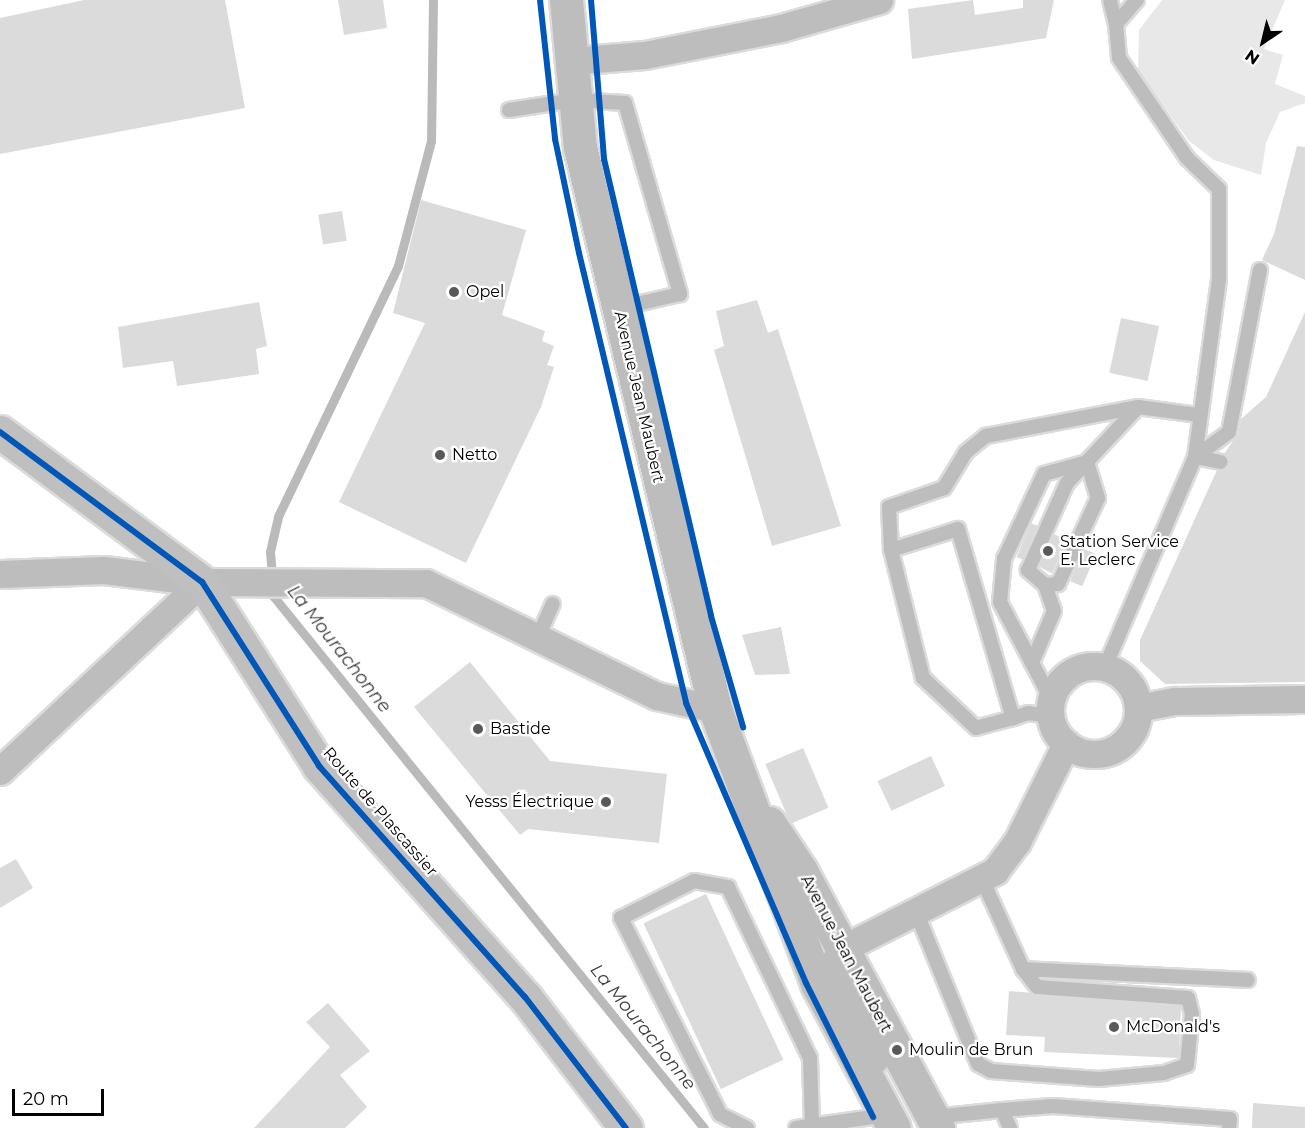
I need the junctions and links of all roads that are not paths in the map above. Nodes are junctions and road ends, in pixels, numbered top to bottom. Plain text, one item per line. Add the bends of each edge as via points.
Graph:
1 (566, 0) edge
2 (879, 0) edge
3 (1110, 0) edge
4 (1137, 0) edge
5 (1116, 24) junction
6 (570, 61) junction
7 (574, 100) junction
8 (509, 110) dead end
9 (1260, 270) dead end
10 (619, 308) junction
11 (1138, 407) junction
12 (1199, 416) junction
13 (0, 432) edge
14 (1196, 457) junction
15 (1087, 462) junction
16 (1221, 462) dead end
17 (891, 550) junction
18 (0, 574) edge
19 (202, 582) junction
20 (1045, 585) junction
21 (553, 604) dead end
22 (538, 637) junction
23 (1032, 663) junction
24 (1105, 667) junction
25 (1305, 699) edge
26 (1050, 708) junction
27 (1138, 708) junction
28 (715, 709) junction
29 (1013, 718) junction
30 (1066, 744) junction
31 (0, 771) edge
32 (744, 786) junction
33 (982, 879) junction
34 (915, 909) junction
35 (842, 949) junction
36 (1023, 969) junction
37 (1248, 980) dead end
38 (1002, 1110) junction
39 (935, 1122) edge
40 (892, 1124) edge
41 (812, 1126) junction
42 (626, 1128) edge
43 (747, 1128) edge
44 (796, 1128) edge
45 (1010, 1128) edge
46 (1229, 1128) edge

1 - 6 main road, Avenue Jean Maubert
2 - 6 street via 781,28 702,44 645,55
3 - 5 lane
4 - 5 lane
5 - 12 lane via 1119,58 1187,158 1219,189 1220,279
6 - 7 main road, Avenue Jean Maubert
7 - 8 lane
7 - 10 main road, Avenue Jean Maubert via 580,147
7 - 10 lane via 625,103 680,294
9 - 14 lane via 1230,432
10 - 28 main road, Avenue Jean Maubert
11 - 12 lane
11 - 15 lane via 1110,431
11 - 17 lane via 986,436 966,452 944,488 889,507
12 - 14 lane
13 - 19 street, Route de Plascassier
14 - 16 lane
14 - 24 lane
15 - 20 lane via 1098,498 1058,584
15 - 20 lane via 1067,483 1028,570
15 - 23 lane via 1044,474 1004,559 1000,602
17 - 29 lane via 923,678 976,728
17 - 29 lane via 958,529
18 - 19 street via 104,570
19 - 22 street via 426,583
19 - 31 street
19 - 42 street, Route de Plascassier via 319,766 525,997
20 - 23 lane via 1054,611
21 - 22 lane
22 - 28 street via 657,696
23 - 26 lane
24 - 26 street via 1091,666 1065,676
24 - 27 street via 1128,682
25 - 27 street via 1175,701
26 - 29 lane
26 - 30 street
27 - 30 street via 1136,724 1116,748 1089,754
28 - 32 main road, Avenue Jean Maubert
30 - 33 street via 1006,860
32 - 35 main road, Avenue Jean Maubert via 801,871
32 - 40 main road, Avenue Jean Maubert via 817,984
33 - 34 street
33 - 36 lane
34 - 35 street
34 - 36 lane via 939,962 940,978 965,1040 978,1064 991,1071 1099,1078 1187,1065 1192,1014 1188,998 1037,987
35 - 39 main road, Avenue Jean Maubert
35 - 40 street via 834,962 834,976 901,1112
36 - 37 lane
38 - 39 lane
38 - 45 lane
38 - 46 lane via 1053,1106 1230,1119
40 - 41 lane
41 - 43 lane via 810,1058 754,940 728,887 694,881 621,918 720,1114
41 - 44 lane

